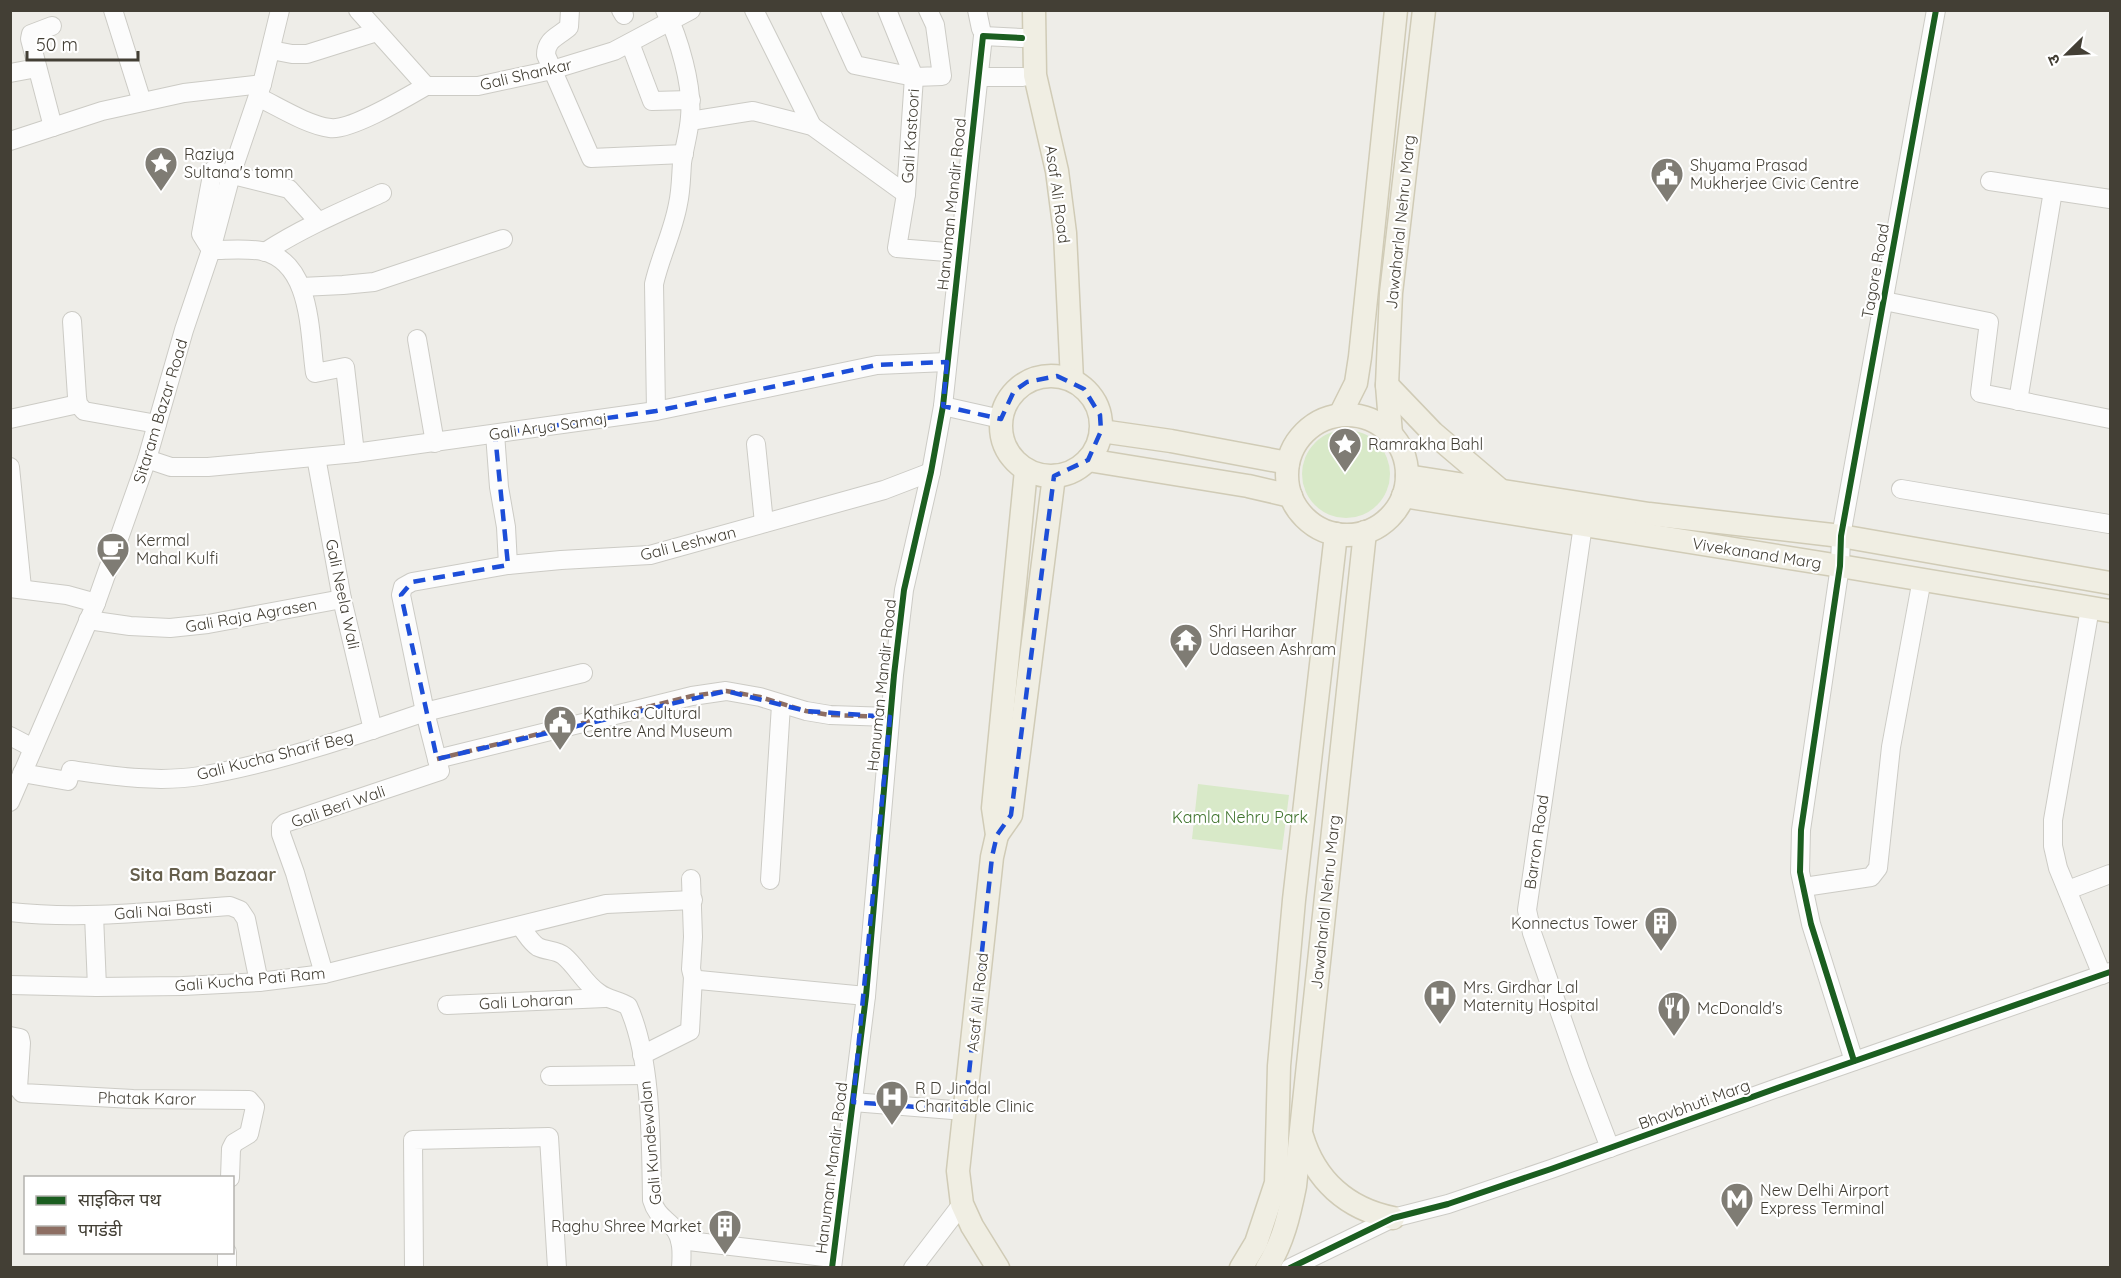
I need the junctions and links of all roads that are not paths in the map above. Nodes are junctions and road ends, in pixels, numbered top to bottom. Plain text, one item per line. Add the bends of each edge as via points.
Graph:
1 (113, 10) edge
2 (280, 10) edge
3 (358, 10) edge
4 (570, 10) edge
5 (691, 10) edge
6 (754, 10) edge
7 (830, 10) edge
8 (887, 10) edge
9 (928, 10) edge
10 (977, 10) edge
11 (1022, 10) edge
12 (1034, 10) edge
13 (1396, 10) edge
14 (1424, 10) edge
15 (1936, 10) edge
16 (668, 16) edge
17 (52, 26) dead end
18 (377, 32) junction
19 (982, 33) junction
20 (1022, 38) junction
21 (630, 43) junction
22 (271, 50) junction
23 (37, 68) junction
24 (552, 70) junction
25 (10, 73) edge
26 (914, 77) junction
27 (979, 77) junction
28 (1023, 77) junction
29 (426, 86) junction
30 (260, 91) junction
31 (691, 100) junction
32 (142, 102) junction
33 (690, 120) junction
34 (812, 126) junction
35 (53, 127) junction
36 (10, 141) edge
37 (684, 154) junction
38 (231, 175) junction
39 (1990, 181) dead end
40 (2054, 191) junction
41 (382, 193) dead end
42 (906, 194) junction
43 (2110, 200) edge
44 (318, 221) junction
45 (503, 239) dead end
46 (211, 250) junction
47 (265, 252) junction
48 (959, 254) junction
49 (301, 287) junction
50 (1884, 301) junction
51 (72, 321) dead end
52 (417, 339) dead end
53 (947, 362) junction
54 (1064, 378) junction
55 (1387, 385) junction
56 (2018, 401) junction
57 (78, 404) junction
58 (943, 406) junction
59 (656, 411) junction
60 (1340, 415) junction
61 (10, 419) edge
62 (1001, 419) junction
63 (2110, 419) edge
64 (157, 424) junction
65 (1101, 431) junction
66 (495, 434) junction
67 (1391, 434) junction
68 (435, 443) junction
69 (756, 444) dead end
70 (355, 453) junction
71 (316, 457) junction
72 (147, 459) junction
73 (1088, 459) junction
74 (1288, 463) junction
75 (10, 467) edge
76 (1026, 470) junction
77 (931, 472) junction
78 (1054, 476) junction
79 (1405, 486) junction
80 (1901, 489) dead end
81 (1501, 490) junction
82 (1291, 496) junction
83 (2110, 520) edge
84 (764, 523) junction
85 (1583, 525) junction
86 (1365, 532) junction
87 (1336, 534) junction
88 (1841, 536) junction
89 (508, 565) junction
90 (1840, 566) junction
91 (1922, 579) junction
92 (2110, 584) edge
93 (16, 588) edge
94 (342, 599) junction
95 (96, 603) junction
96 (2100, 610) edge
97 (88, 620) junction
98 (583, 673) dead end
99 (781, 705) junction
100 (425, 712) junction
101 (890, 717) junction
102 (373, 730) junction
103 (10, 736) edge
104 (33, 748) junction
105 (439, 765) junction
106 (22, 773) junction
107 (12, 795) edge
108 (997, 835) junction
109 (2110, 874) edge
110 (691, 879) dead end
111 (770, 880) dead end
112 (1804, 887) junction
113 (2068, 890) junction
114 (693, 900) junction
115 (10, 912) edge
116 (94, 915) junction
117 (520, 926) junction
118 (324, 974) junction
119 (2106, 974) edge
120 (693, 977) junction
121 (259, 982) junction
122 (10, 985) edge
123 (97, 987) junction
124 (866, 996) junction
125 (605, 998) junction
126 (447, 1005) dead end
127 (10, 1036) edge
128 (642, 1055) junction
129 (1854, 1061) junction
130 (645, 1075) junction
131 (550, 1076) dead end
132 (852, 1102) junction
133 (965, 1111) junction
134 (1300, 1131) junction
135 (1610, 1148) junction
136 (230, 1176) edge
137 (962, 1204) junction
138 (1393, 1218) junction
139 (680, 1240) junction
140 (832, 1262) edge
141 (414, 1268) edge
142 (557, 1268) edge
143 (681, 1268) edge
144 (914, 1268) edge
145 (998, 1268) edge
146 (1241, 1268) edge
147 (1267, 1268) edge
148 (1290, 1268) edge

1 - 32 street
2 - 22 street, Sitaram Bazar Road
3 - 18 street
4 - 24 street via 569,27 546,47
5 - 16 street, Gali Shankar
6 - 34 street
7 - 26 street via 855,64
8 - 26 street, Gali Kastoori
9 - 26 street via 935,25 942,76
10 - 19 street, Hanuman Mandir Road
11 - 20 main road, Asaf Ali Road
12 - 54 main road, Asaf Ali Road via 1035,75 1057,171 1065,232
13 - 60 main road, Jawaharlal Nehru Marg via 1360,357 1356,383
14 - 55 main road, Jawaharlal Nehru Marg via 1391,293
15 - 50 street, Tagore Road
16 - 21 street, Gali Shankar
16 - 31 street
17 - 23 street via 31,34
18 - 22 street via 307,54
18 - 29 street
19 - 20 street
19 - 27 street, Hanuman Mandir Road
20 - 28 main road, Asaf Ali Road
21 - 24 street, Gali Shankar
21 - 31 street via 652,101
22 - 30 street, Sitaram Bazar Road
23 - 25 street
23 - 35 street
24 - 29 street, Gali Shankar via 478,86
24 - 37 street via 591,158
26 - 42 street, Gali Kastoori
27 - 28 street
27 - 48 street, Hanuman Mandir Road
28 - 54 main road, Asaf Ali Road via 1053,233
29 - 30 street via 368,116 332,128 317,125
30 - 32 street via 184,93
30 - 38 street, Sitaram Bazar Road
31 - 33 street
32 - 35 street
33 - 34 street via 753,111
33 - 37 street
34 - 42 street
35 - 36 street
37 - 59 street via 679,203 654,284
38 - 44 street via 289,189
38 - 46 street, Sitaram Bazar Road
39 - 40 street
40 - 43 street
40 - 56 street
41 - 44 street
42 - 48 street, Gali Kastoori via 897,248
44 - 47 street
45 - 49 street via 374,282
46 - 47 street
46 - 64 street, Sitaram Bazar Road
47 - 49 street via 286,263
48 - 53 street, Hanuman Mandir Road
49 - 70 street via 315,373 345,367
50 - 56 street via 1989,322 1980,393
50 - 88 street, Tagore Road
51 - 57 street
52 - 68 street
53 - 58 street, Hanuman Mandir Road
53 - 59 street, Gali Arya Samaj via 877,365
54 - 62 main road via 1041,376 1026,382 1005,404
54 - 65 main road via 1084,388 1094,401
55 - 67 main road, Jawaharlal Nehru Marg
55 - 81 main road via 1433,433
56 - 63 street
57 - 61 street
57 - 64 street via 84,411
58 - 62 street
58 - 77 street, Hanuman Mandir Road
59 - 66 street, Gali Arya Samaj
60 - 67 main road via 1368,418
60 - 74 main road via 1306,430
62 - 76 main road via 1006,448
64 - 72 street, Sitaram Bazar Road
65 - 73 main road
65 - 74 main road
66 - 68 street, Gali Arya Samaj
66 - 89 street
67 - 79 main road via 1403,453
68 - 70 street, Gali Arya Samaj
69 - 84 street
70 - 71 street, Gali Arya Samaj
71 - 72 street, Gali Arya Samaj via 208,467 171,467
71 - 94 street, Gali Neela Wali
72 - 95 street, Sitaram Bazar Road
73 - 78 main road via 1068,473
73 - 82 main road
74 - 82 main road
75 - 93 street
76 - 78 main road
76 - 108 main road, Asaf Ali Road via 993,808
77 - 84 street, Gali Leshwan via 885,490
77 - 101 street, Hanuman Mandir Road via 904,590
78 - 108 main road, Asaf Ali Road via 1011,815
79 - 81 main road, Vivekanand Marg
79 - 85 main road, Vivekanand Marg
79 - 86 main road via 1392,515
80 - 83 street
81 - 88 main road, Vivekanand Marg via 1649,514
82 - 87 main road via 1305,518
84 - 89 street, Gali Leshwan via 650,555
85 - 90 main road, Vivekanand Marg
85 - 135 street, Barron Road via 1527,910
86 - 87 main road
86 - 134 main road, Jawaharlal Nehru Marg
87 - 146 main road, Jawaharlal Nehru Marg via 1294,900 1279,1066 1276,1183 1256,1243
88 - 90 street, Tagore Road
88 - 92 main road, Vivekanand Marg
89 - 100 street, Gali Leshwan via 412,582 403,587 401,595
90 - 91 main road, Vivekanand Marg
90 - 112 street, Tagore Road via 1801,830 1800,872
91 - 96 main road, Vivekanand Marg
91 - 112 street via 1892,747 1878,868 1871,877
93 - 95 street
94 - 97 street, Gali Raja Agrasen via 170,628
94 - 102 street, Gali Neela Wali
95 - 97 street, Sitaram Bazar Road
96 - 113 street via 2053,820 2053,846
97 - 104 street, Sitaram Bazar Road
98 - 100 street, Gali Kucha Sharif Beg
99 - 101 street via 830,715
99 - 105 street via 726,691 692,696
99 - 111 street
100 - 102 street, Gali Kucha Sharif Beg
100 - 105 street
101 - 124 street, Hanuman Mandir Road
102 - 106 street, Gali Kucha Sharif Beg via 198,776 129,779 71,770 68,781
103 - 104 street
104 - 106 street, Sitaram Bazar Road
105 - 118 street, Gali Beri Wali via 281,827
106 - 107 street, Sitaram Bazar Road
108 - 133 main road, Asaf Ali Road
109 - 113 street
110 - 114 street
112 - 129 street, Tagore Road via 1811,924
113 - 119 street
114 - 117 street, Gali Kucha Pati Ram via 606,904
114 - 120 street
115 - 116 street, Gali Nai Basti
116 - 121 street, Gali Nai Basti via 231,906 246,919
116 - 123 street
117 - 118 street, Gali Kucha Pati Ram
117 - 125 street, Gali Kundewalan via 533,943 562,954
118 - 121 street, Gali Kucha Pati Ram
119 - 129 street, Bhavbhuti Marg
120 - 124 street
120 - 128 street via 690,1031
121 - 123 street, Gali Kucha Pati Ram
122 - 123 street, Gali Kucha Pati Ram
124 - 132 street, Hanuman Mandir Road
125 - 126 street, Gali Loharan
125 - 128 street, Gali Kundewalan via 628,1006
127 - 136 street, Phatak Karor via 20,1038 18,1088 22,1093 249,1100 255,1107 252,1130 231,1149
128 - 130 street, Gali Kundewalan
129 - 135 street, Bhavbhuti Marg
130 - 131 street
130 - 139 street, Gali Kundewalan via 651,1120 652,1200 655,1211 674,1227
132 - 133 street
132 - 140 street, Hanuman Mandir Road
133 - 137 main road, Asaf Ali Road via 958,1171
134 - 138 main road via 1306,1151 1329,1185 1362,1209
134 - 147 main road, Jawaharlal Nehru Marg via 1287,1227
135 - 138 street, Bhavbhuti Marg via 1448,1204
137 - 144 street
137 - 145 main road, Asaf Ali Road
138 - 148 street, Bhavbhuti Marg
139 - 140 street
139 - 143 street
141 - 142 street via 413,1140 549,1137

